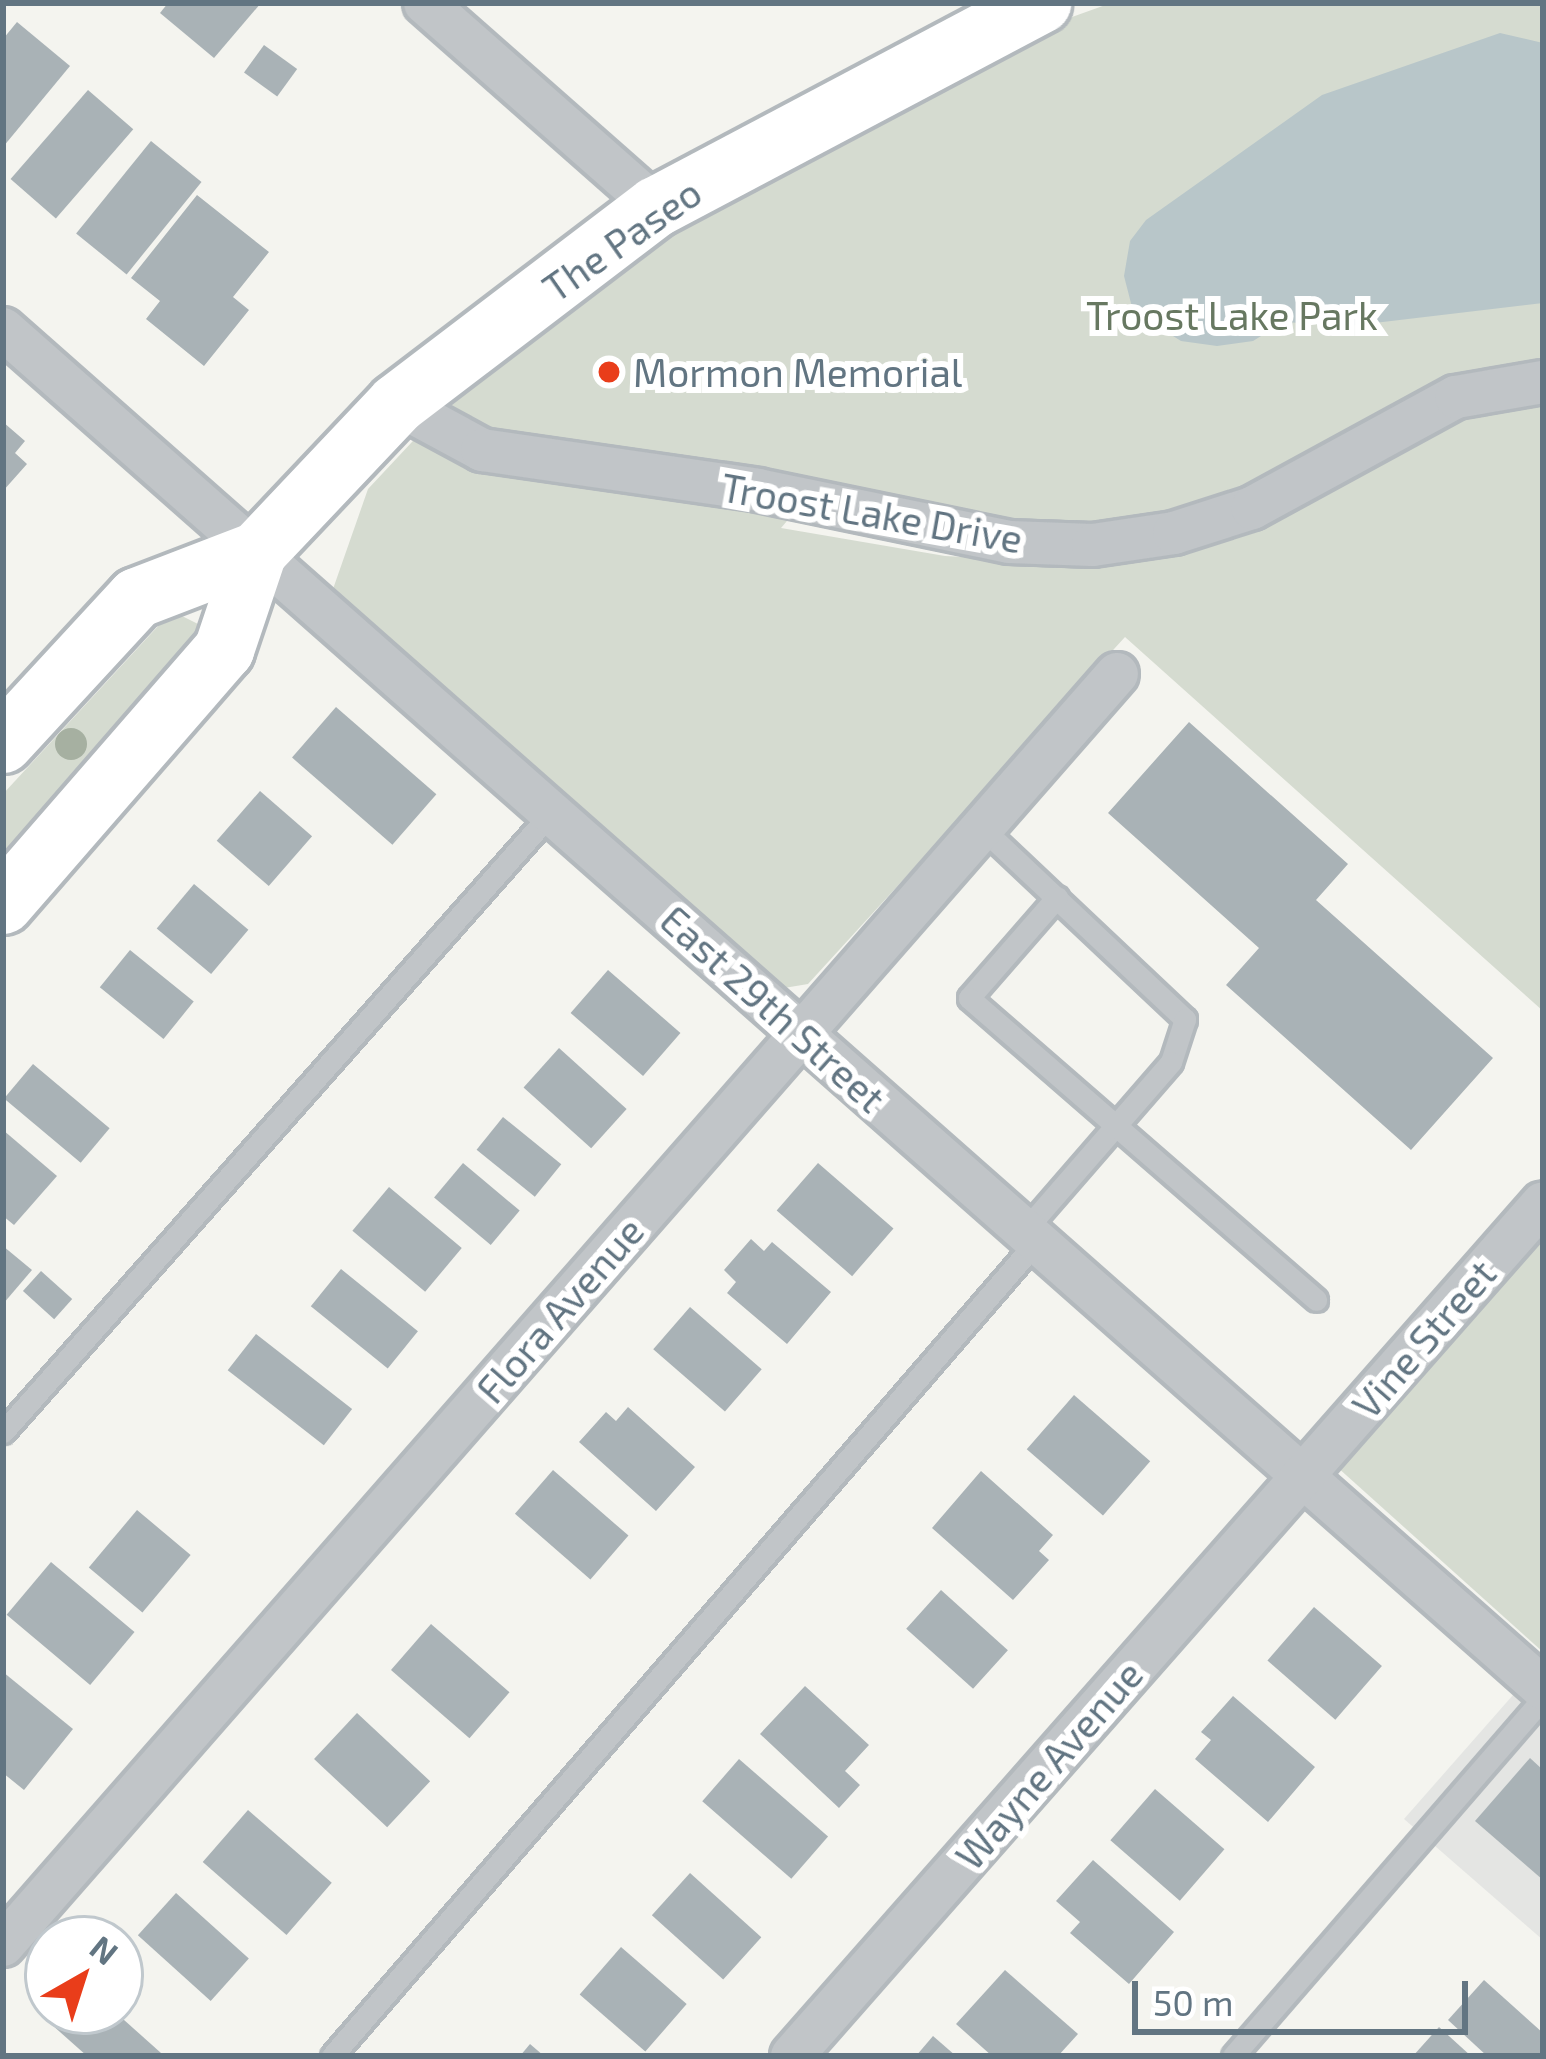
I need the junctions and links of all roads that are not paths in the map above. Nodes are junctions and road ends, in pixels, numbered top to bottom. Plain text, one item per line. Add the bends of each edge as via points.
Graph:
1 (425, 3) edge
2 (1041, 3) edge
3 (656, 207) junction
4 (3, 329) edge
5 (1543, 382) edge
6 (397, 404) junction
7 (257, 551) junction
8 (1117, 674) dead end
9 (3, 743) edge
10 (552, 812) junction
11 (982, 828) junction
12 (1057, 897) junction
13 (3, 904) edge
14 (801, 1035) junction
15 (1117, 1125) junction
16 (1543, 1203) edge
17 (1031, 1236) junction
18 (1316, 1300) dead end
19 (3, 1432) edge
20 (1305, 1475) junction
21 (1543, 1693) edge
22 (3, 1945) edge
23 (332, 2056) edge
24 (793, 2056) edge
25 (1233, 2056) edge

1 - 3 street
2 - 3 main road, The Paseo
3 - 6 main road, The Paseo
4 - 7 street, East 29th Street
5 - 6 street, Troost Lake Drive via 1456,397 1252,508 1174,533 1093,545 1010,542 758,490 482,449
6 - 7 main road, The Paseo
7 - 9 main road, The Paseo via 137,598
7 - 10 street, East 29th Street
7 - 13 main road, The Paseo via 224,650
8 - 11 street, Flora Avenue
10 - 14 street, East 29th Street
10 - 19 lane
11 - 12 lane
11 - 14 street, Flora Avenue
12 - 15 lane via 1185,1019 1171,1062
12 - 15 lane via 969,998
14 - 17 street, East 29th Street
14 - 22 street, Flora Avenue
15 - 17 lane
15 - 18 lane
16 - 20 street, Vine Street
17 - 20 street, East 29th Street
17 - 23 lane
20 - 21 street, East 29th Street
20 - 24 street, Wayne Avenue
21 - 25 lane

